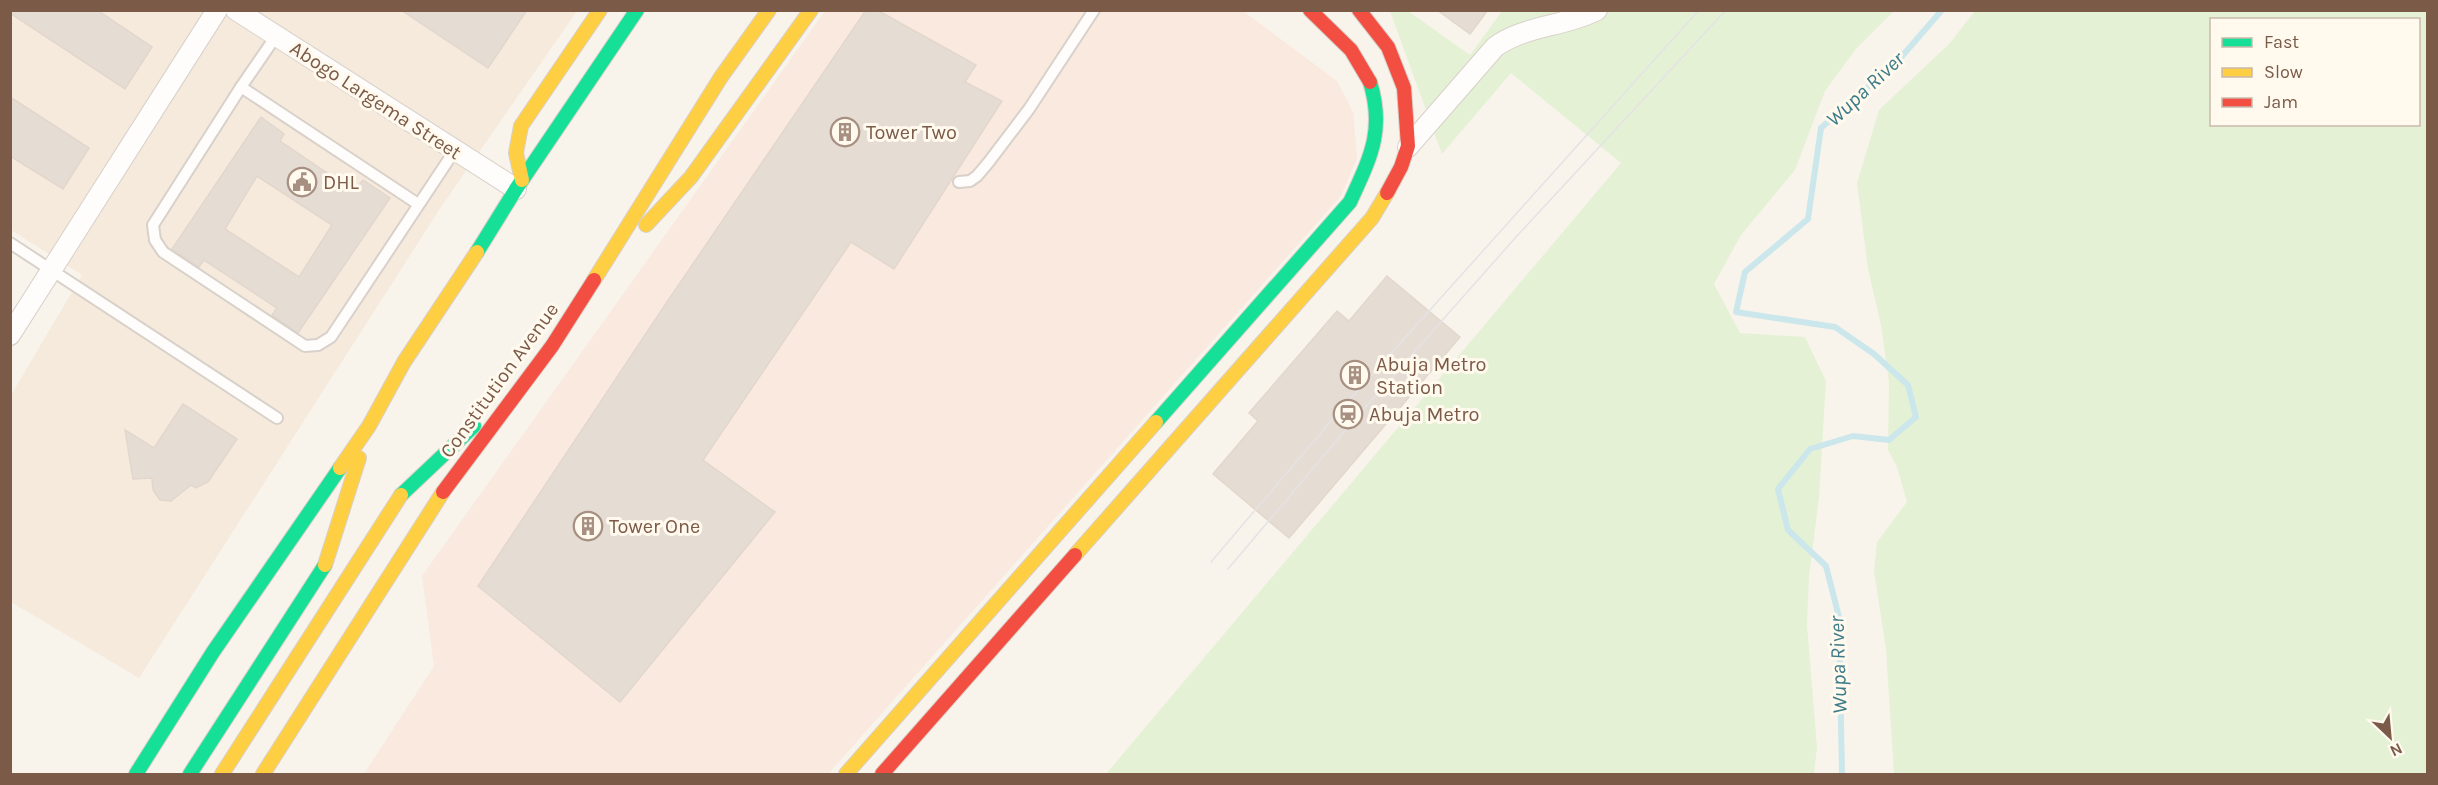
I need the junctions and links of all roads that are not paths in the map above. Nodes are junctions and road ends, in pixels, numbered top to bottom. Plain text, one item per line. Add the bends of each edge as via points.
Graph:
1 (217, 10) edge
2 (236, 10) edge
3 (600, 10) edge
4 (637, 10) edge
5 (769, 10) edge
6 (811, 10) edge
7 (1094, 10) edge
8 (1310, 10) edge
9 (1359, 10) edge
10 (1597, 10) edge
11 (276, 36) junction
12 (241, 87) junction
13 (1408, 147) junction
14 (455, 150) junction
15 (959, 182) dead end
16 (519, 185) junction
17 (418, 204) junction
18 (10, 243) edge
19 (51, 270) junction
20 (594, 280) junction
21 (10, 336) edge
22 (525, 381) junction
23 (277, 417) dead end
24 (369, 426) junction
25 (136, 774) edge
26 (190, 774) edge
27 (222, 774) edge
28 (263, 774) edge
29 (846, 774) edge
30 (882, 774) edge

1 - 19 street
2 - 11 street, Abogo Largema Street
3 - 16 main road via 521,126 515,162
4 - 16 main road
5 - 20 main road, Constitution Avenue via 721,77
6 - 20 main road via 691,177
7 - 15 lane via 988,163 970,181
8 - 29 main road via 1353,52 1369,77 1376,107 1376,138 1350,202
9 - 13 main road via 1380,32 1397,61 1407,102
10 - 13 street via 1580,19 1525,31 1495,47
11 - 12 lane
11 - 14 street, Abogo Largema Street
12 - 17 lane
12 - 17 lane via 153,225 155,240 163,252 305,346 318,345 331,337
13 - 30 main road via 1394,183 1372,218
14 - 16 street, Abogo Largema Street
14 - 17 lane
16 - 24 main road via 404,362
18 - 19 lane
19 - 21 street
19 - 23 lane
20 - 22 main road, Constitution Avenue
22 - 27 main road via 401,495
22 - 28 main road, Constitution Avenue via 453,476
24 - 25 main road via 213,652
24 - 26 main road via 325,565

